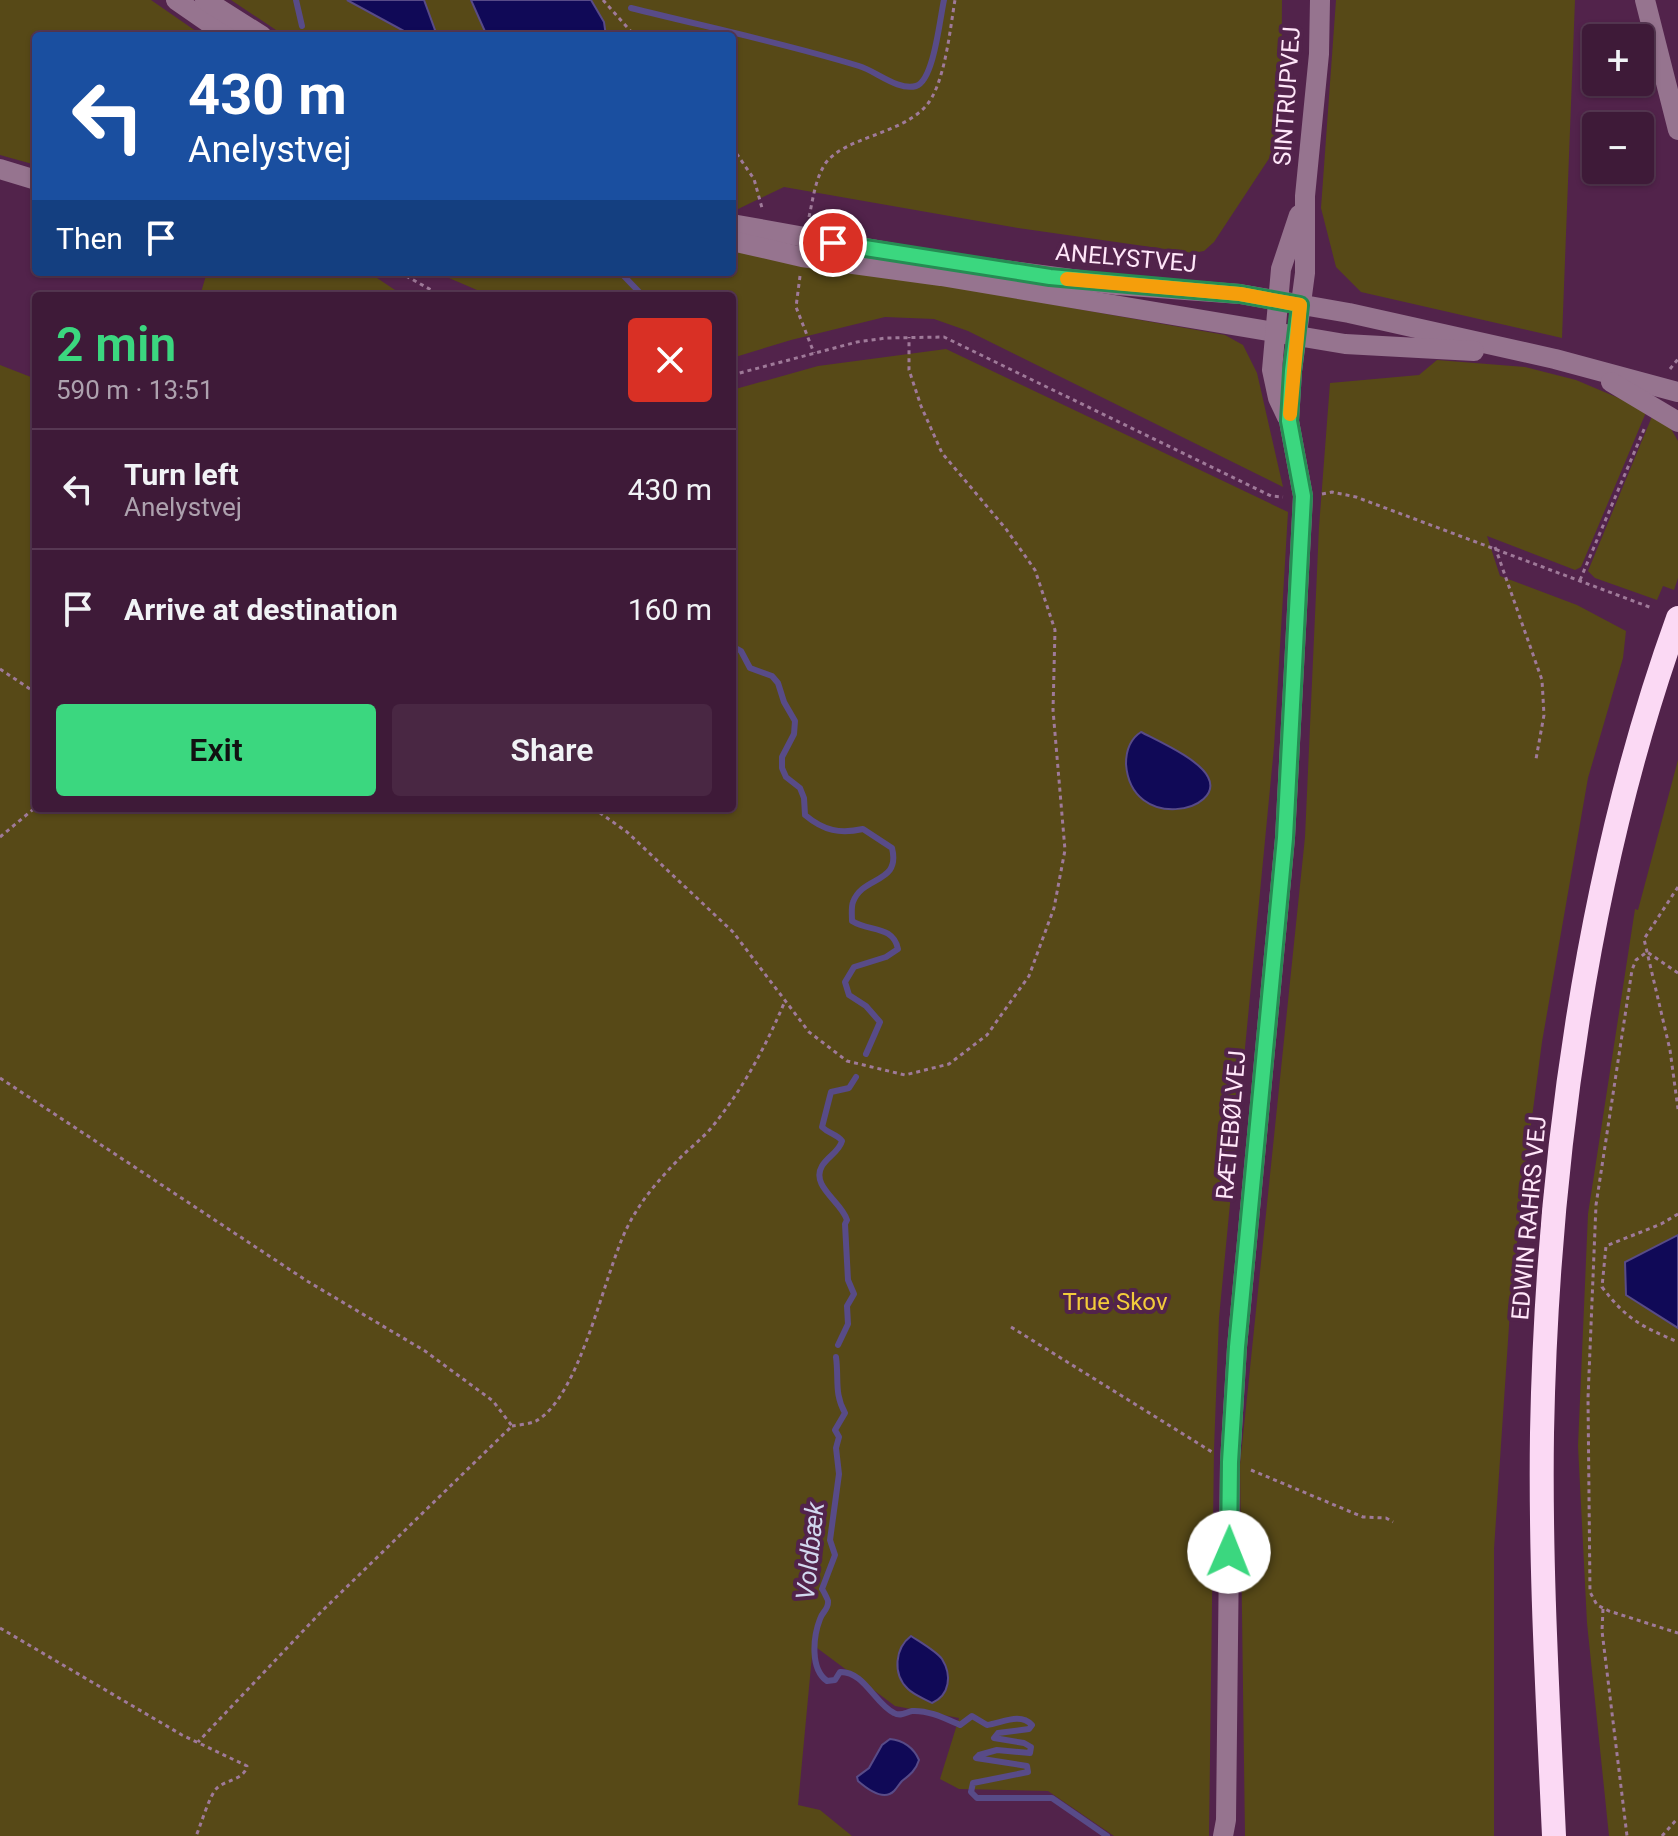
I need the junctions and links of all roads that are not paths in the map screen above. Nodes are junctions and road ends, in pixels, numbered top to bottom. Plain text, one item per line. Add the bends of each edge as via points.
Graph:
1 (176, 0) edge
2 (205, 0) edge
3 (1320, 0) edge
4 (1645, 0) edge
5 (222, 32) edge
6 (256, 32) edge
7 (1678, 130) edge
8 (0, 169) edge
9 (32, 179) edge
10 (1305, 196) junction
11 (736, 225) edge
12 (736, 241) edge
13 (804, 248) junction
14 (1278, 301) junction
15 (1300, 305) junction
16 (1286, 334) junction
17 (1514, 352) junction
18 (1587, 369) junction
19 (1678, 392) edge
20 (1678, 422) edge
21 (1678, 618) edge
22 (1223, 1836) edge
23 (1554, 1836) edge

1 - 5 street
2 - 6 street
3 - 10 street, SINTRUPVEJ
4 - 7 street
8 - 9 street
10 - 14 street, SINTRUPVEJ via 1281,269
10 - 15 street, SINTRUPVEJ
11 - 13 street, ANELYSTVEJ via 764,230
12 - 13 street, ANELYSTVEJ
13 - 14 street, ANELYSTVEJ
13 - 16 street, ANELYSTVEJ
14 - 15 street, ANELYSTVEJ
14 - 16 street, SINTRUPVEJ
15 - 16 street, SINTRUPVEJ
15 - 17 street, ANELYSTVEJ
16 - 17 street, ANELYSTVEJ via 1360,345
16 - 22 street, RÆTEBØLVEJ via 1272,370 1289,421 1303,496 1285,838 1230,1462
17 - 18 street, ANELYSTVEJ
18 - 19 street, ANELYSTVEJ
18 - 20 street, ANELYSTVEJ
21 - 23 highway, EDWIN RAHRS VEJ via 1637,748 1595,933 1564,1124 1543,1404 1542,1537

